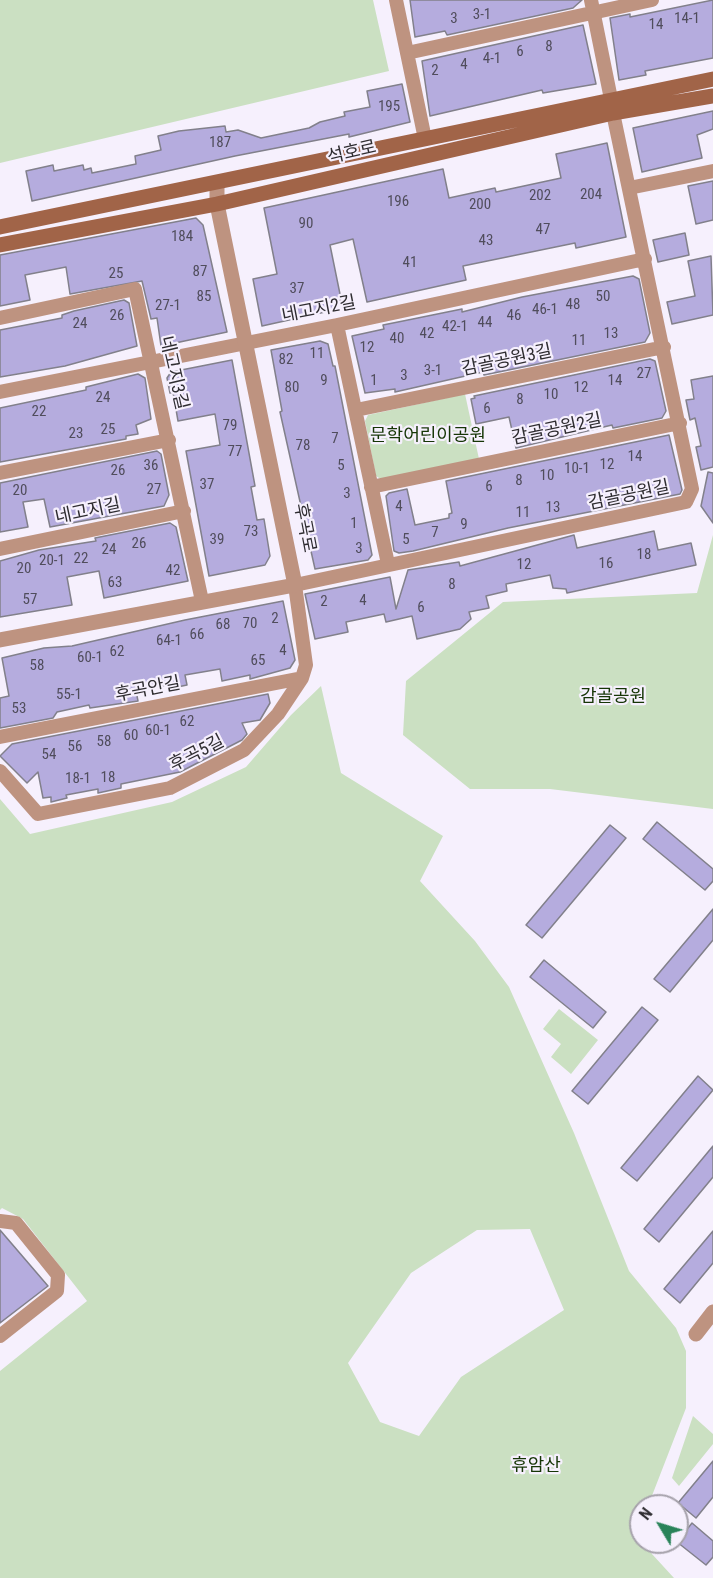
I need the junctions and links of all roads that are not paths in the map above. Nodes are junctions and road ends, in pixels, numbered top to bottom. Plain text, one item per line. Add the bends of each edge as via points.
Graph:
1 (396, 0) edge
2 (652, 0) edge
3 (593, 6) edge
4 (407, 53) junction
5 (713, 79) edge
6 (713, 96) edge
7 (612, 106) junction
8 (425, 139) junction
9 (713, 171) edge
10 (217, 184) junction
11 (629, 188) junction
12 (217, 204) junction
13 (0, 227) edge
14 (0, 245) edge
15 (645, 259) junction
16 (0, 318) edge
17 (337, 325) junction
18 (246, 341) junction
19 (664, 347) junction
20 (152, 362) junction
21 (0, 392) edge
22 (356, 410) junction
23 (680, 423) junction
24 (169, 440) junction
25 (0, 473) edge
26 (371, 487) junction
27 (184, 511) junction
28 (0, 549) edge
29 (388, 564) junction
30 (295, 585) junction
31 (202, 601) junction
32 (0, 640) edge
33 (302, 678) junction
34 (0, 737) edge
35 (0, 771) edge
36 (0, 1221) edge
37 (713, 1312) edge
38 (696, 1334) dead end
39 (0, 1336) edge

1 - 4 street
2 - 3 street
3 - 4 street
3 - 7 street, 감골공원길
4 - 8 street
5 - 7 main road, 석호로
6 - 7 main road, 석호로
7 - 8 main road, 석호로
7 - 11 street, 감골공원길
7 - 12 main road, 석호로
8 - 10 main road, 석호로
9 - 11 street
10 - 12 street, 후곡로
10 - 13 main road, 석호로
11 - 15 street, 감골공원길
12 - 14 main road, 석호로
12 - 18 street, 후곡로
15 - 17 street, 네고지2길
15 - 19 street, 감골공원길
16 - 20 street, 네고지3길 via 135,289
17 - 18 street, 네고지2길
17 - 22 street
18 - 20 street, 네고지2길
18 - 30 street, 후곡로
19 - 22 street, 감골공원3길
19 - 23 street, 감골공원길
20 - 21 street, 네고지2길
20 - 24 street, 네고지3길
22 - 26 street
23 - 26 street, 감골공원2길
23 - 29 street, 감골공원길 via 693,489 686,502
24 - 25 street
24 - 27 street, 네고지3길
26 - 29 street
27 - 28 street, 네고지길
27 - 31 street, 네고지3길
29 - 30 street, 감골공원길
30 - 31 street
30 - 33 street via 306,665
31 - 32 street
33 - 34 street, 후곡안길
33 - 35 street, 후곡5길 via 278,714 244,750 170,788 38,814
36 - 39 street via 16,1223 58,1275 57,1291
37 - 38 street

